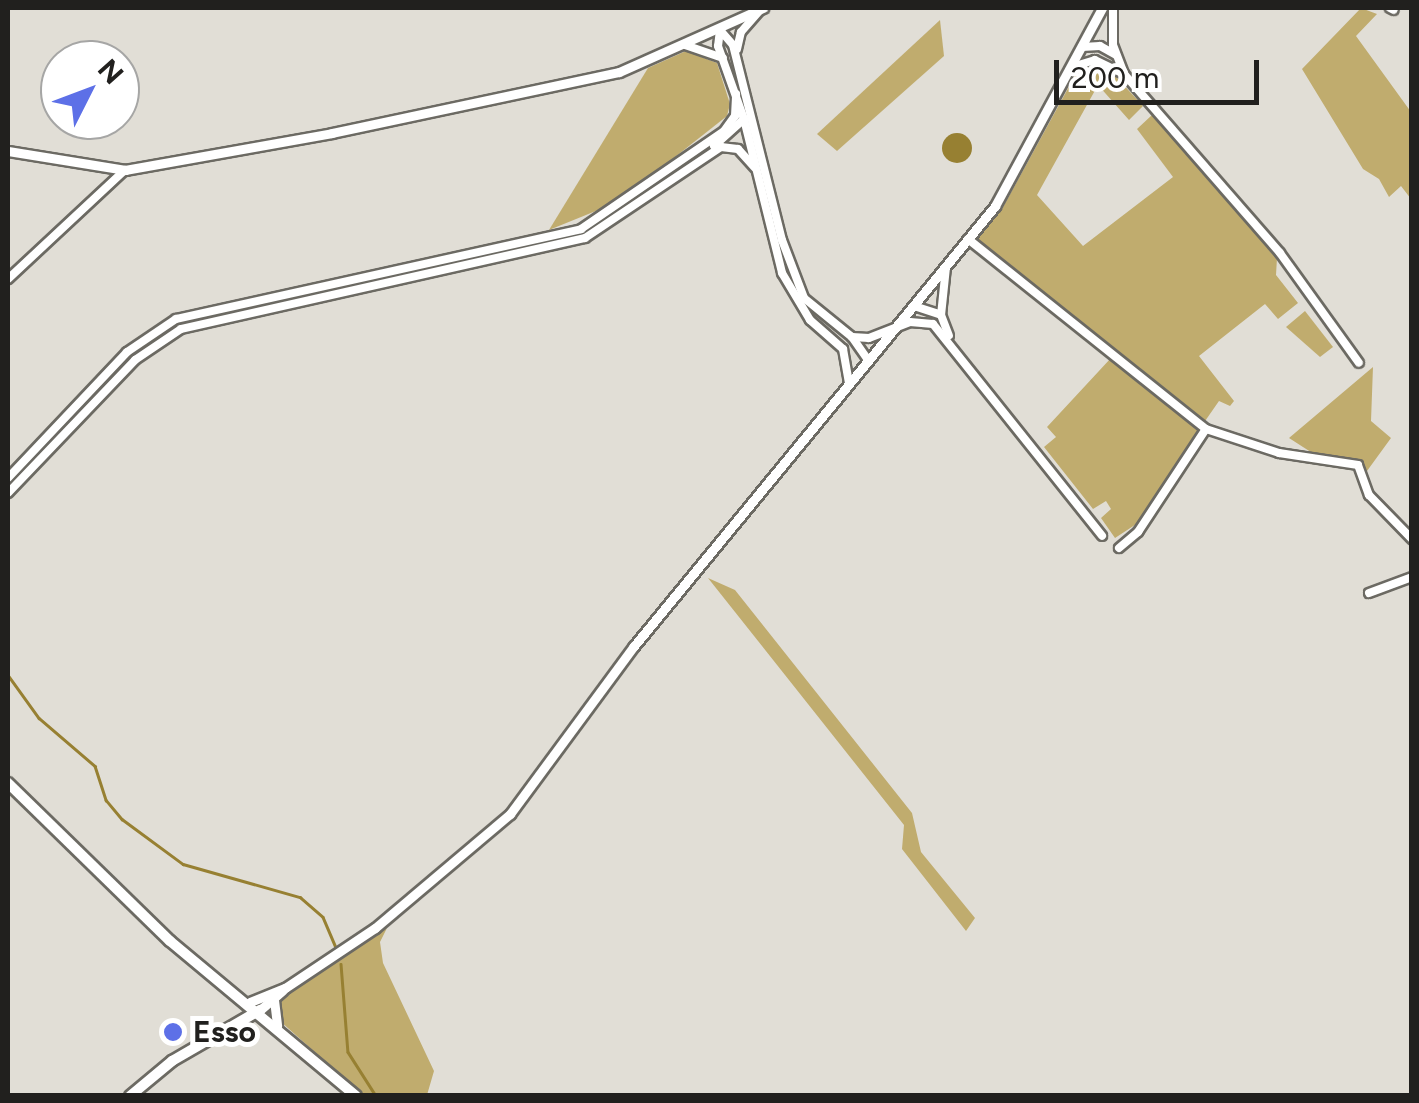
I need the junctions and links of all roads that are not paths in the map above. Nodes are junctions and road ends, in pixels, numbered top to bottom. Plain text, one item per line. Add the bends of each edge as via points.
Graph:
1 (762, 8) edge
2 (1102, 8) edge
3 (1113, 8) edge
4 (720, 30) junction
5 (1086, 44) junction
6 (686, 45) junction
7 (1116, 55) junction
8 (723, 58) junction
9 (736, 58) junction
10 (1103, 61) junction
11 (1072, 67) junction
12 (1124, 74) junction
13 (741, 95) junction
14 (744, 119) junction
15 (724, 130) junction
16 (757, 142) junction
17 (8, 150) edge
18 (700, 160) junction
19 (755, 168) junction
20 (125, 170) junction
21 (968, 239) junction
22 (946, 266) junction
23 (8, 279) edge
24 (917, 304) junction
25 (941, 314) junction
26 (933, 324) junction
27 (894, 328) junction
28 (852, 337) junction
29 (953, 345) junction
30 (843, 348) junction
31 (868, 360) junction
32 (1359, 364) dead end
33 (849, 384) junction
34 (1206, 429) junction
35 (8, 478) edge
36 (8, 493) edge
37 (1102, 536) dead end
38 (1412, 539) edge
39 (1120, 548) dead end
40 (1412, 577) edge
41 (1369, 593) dead end
42 (8, 784) edge
43 (285, 988) junction
44 (274, 1000) junction
45 (247, 1004) junction
46 (274, 1023) junction
47 (130, 1096) edge
48 (356, 1096) edge

1 - 4 street
1 - 9 street via 741,32
2 - 5 street
3 - 7 street
4 - 6 street
4 - 8 street
4 - 9 street
5 - 7 street
5 - 10 street
5 - 11 street
6 - 8 street
6 - 20 street via 565,86
7 - 12 street
8 - 13 street
9 - 13 street
10 - 11 street
10 - 12 street
11 - 21 street via 1010,181
12 - 32 street via 1280,253
13 - 14 street
13 - 15 street
13 - 16 street
14 - 15 street
14 - 16 street
14 - 18 street
14 - 19 street
15 - 35 street via 581,230 176,319 127,352
16 - 28 street via 793,276 817,313
17 - 20 street
18 - 19 street via 733,146
18 - 36 street via 585,238 223,317 166,336
19 - 30 street via 788,288
20 - 23 street
21 - 22 street
21 - 34 street
22 - 24 street
22 - 25 street
24 - 25 street
24 - 26 street
24 - 27 street
25 - 29 street
26 - 27 street
26 - 29 street
27 - 28 street
27 - 31 street
28 - 31 street
29 - 37 street
30 - 31 street
30 - 33 street
31 - 33 street
33 - 43 street via 634,646 502,823 395,914
34 - 38 street via 1279,453 1358,465 1368,495
34 - 39 street via 1138,532
40 - 41 street
42 - 45 main road via 170,941
43 - 44 street
43 - 45 street
44 - 45 street
44 - 46 street
45 - 46 main road
45 - 47 main road
46 - 48 main road

